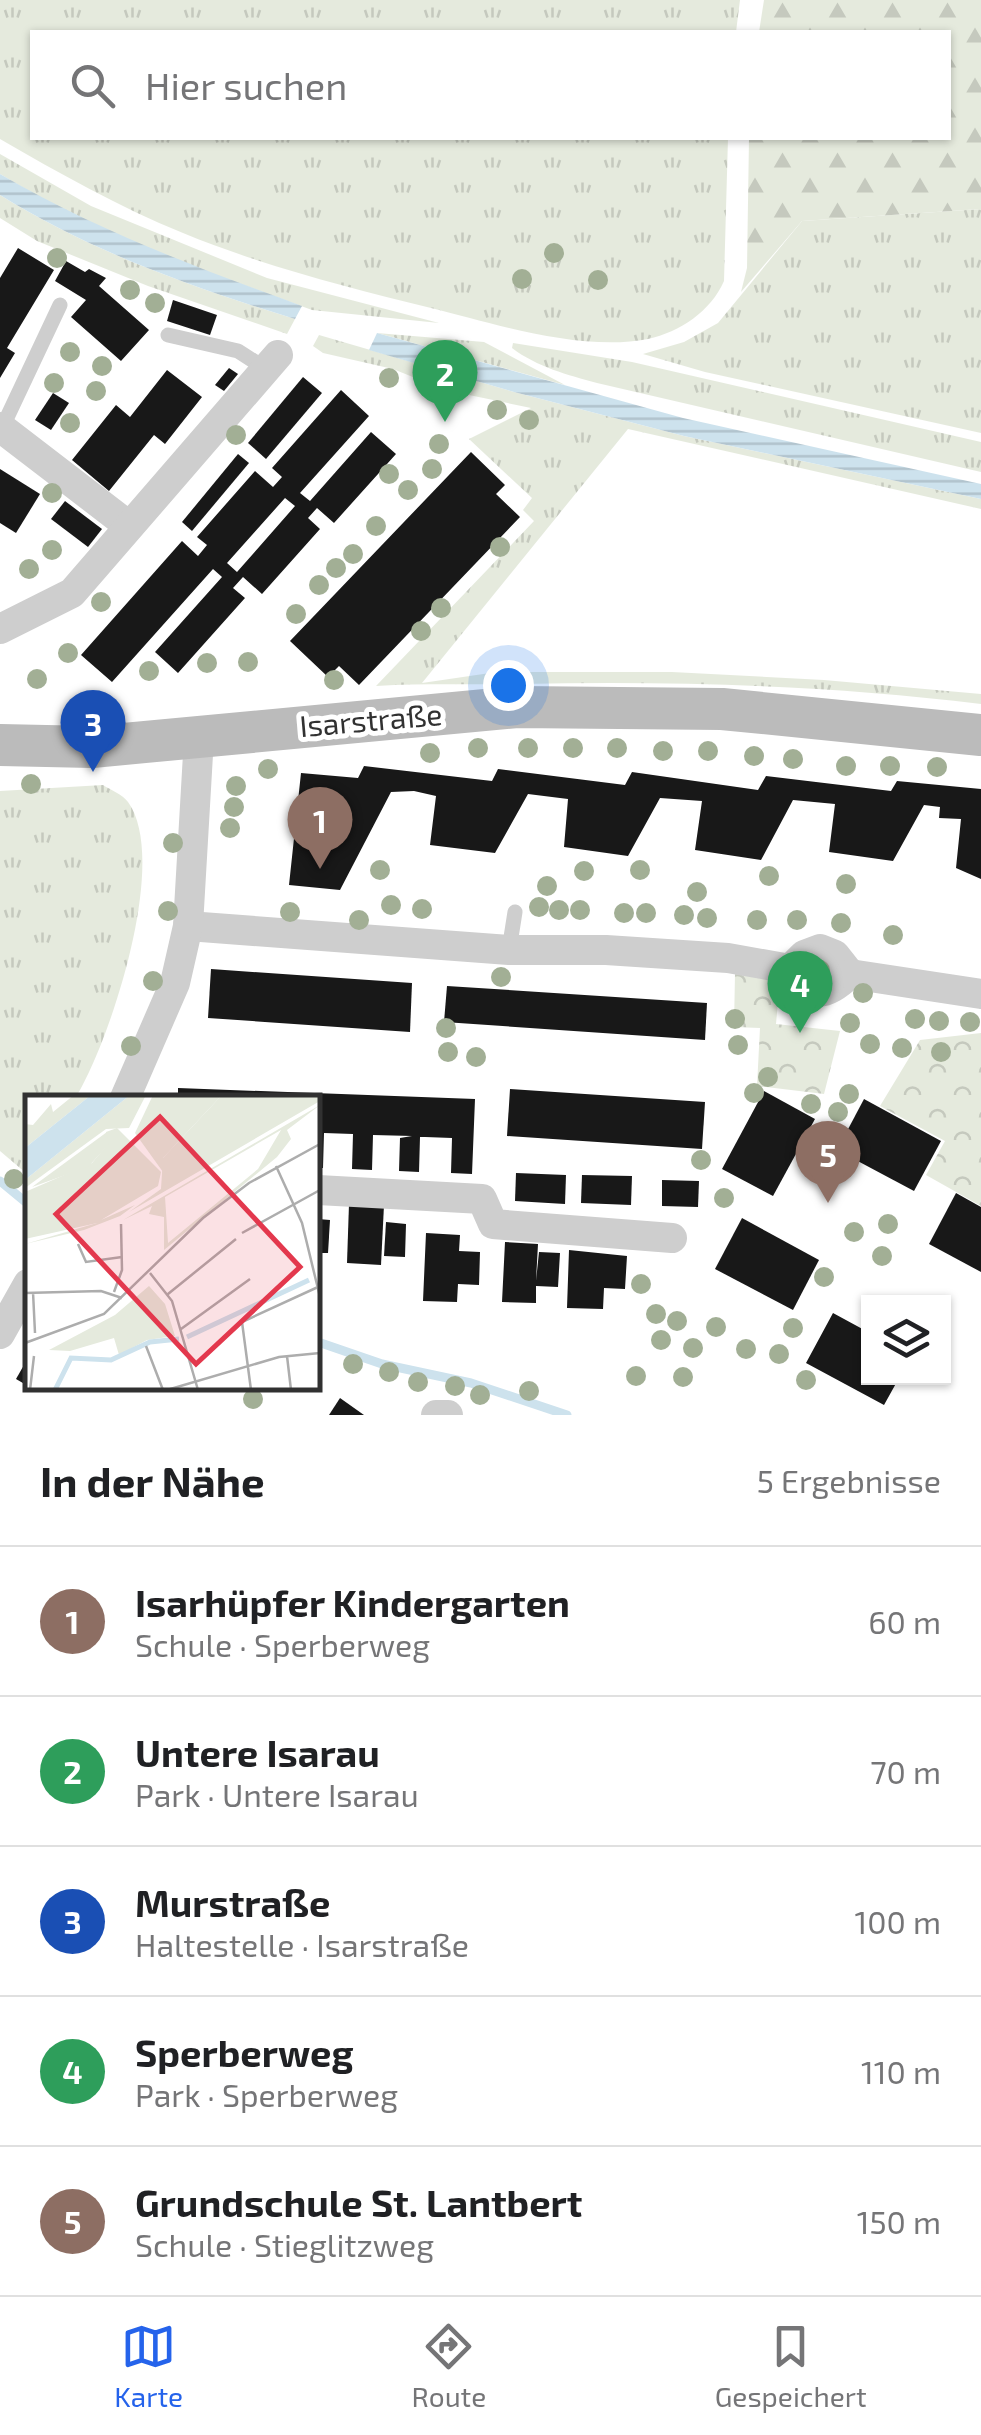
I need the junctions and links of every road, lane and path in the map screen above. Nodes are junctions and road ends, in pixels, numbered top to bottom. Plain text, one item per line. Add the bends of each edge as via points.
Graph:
1 (60, 305) dead end
2 (168, 335) dead end
3 (272, 362) joint
4 (1, 427) edge
5 (129, 526) junction
6 (0, 629) edge
7 (981, 735) edge
8 (200, 738) junction
9 (0, 746) edge
10 (514, 912) dead end
11 (188, 926) junction
12 (510, 950) junction
13 (981, 994) edge
14 (127, 1095) edge
15 (320, 1190) edge
16 (672, 1238) dead end
17 (25, 1289) edge
18 (0, 1334) edge

1 - 4 lane
2 - 3 lane
3 - 5 street
4 - 5 street
5 - 6 street via 72,593
7 - 8 main road, Isarstraße via 722,709 517,707
8 - 9 main road, Isarstraße
8 - 11 street
10 - 12 lane
11 - 12 street
11 - 14 street via 175,983
12 - 13 street via 728,958 790,969 820,949 850,974
15 - 16 street via 482,1199 494,1224
17 - 18 street

